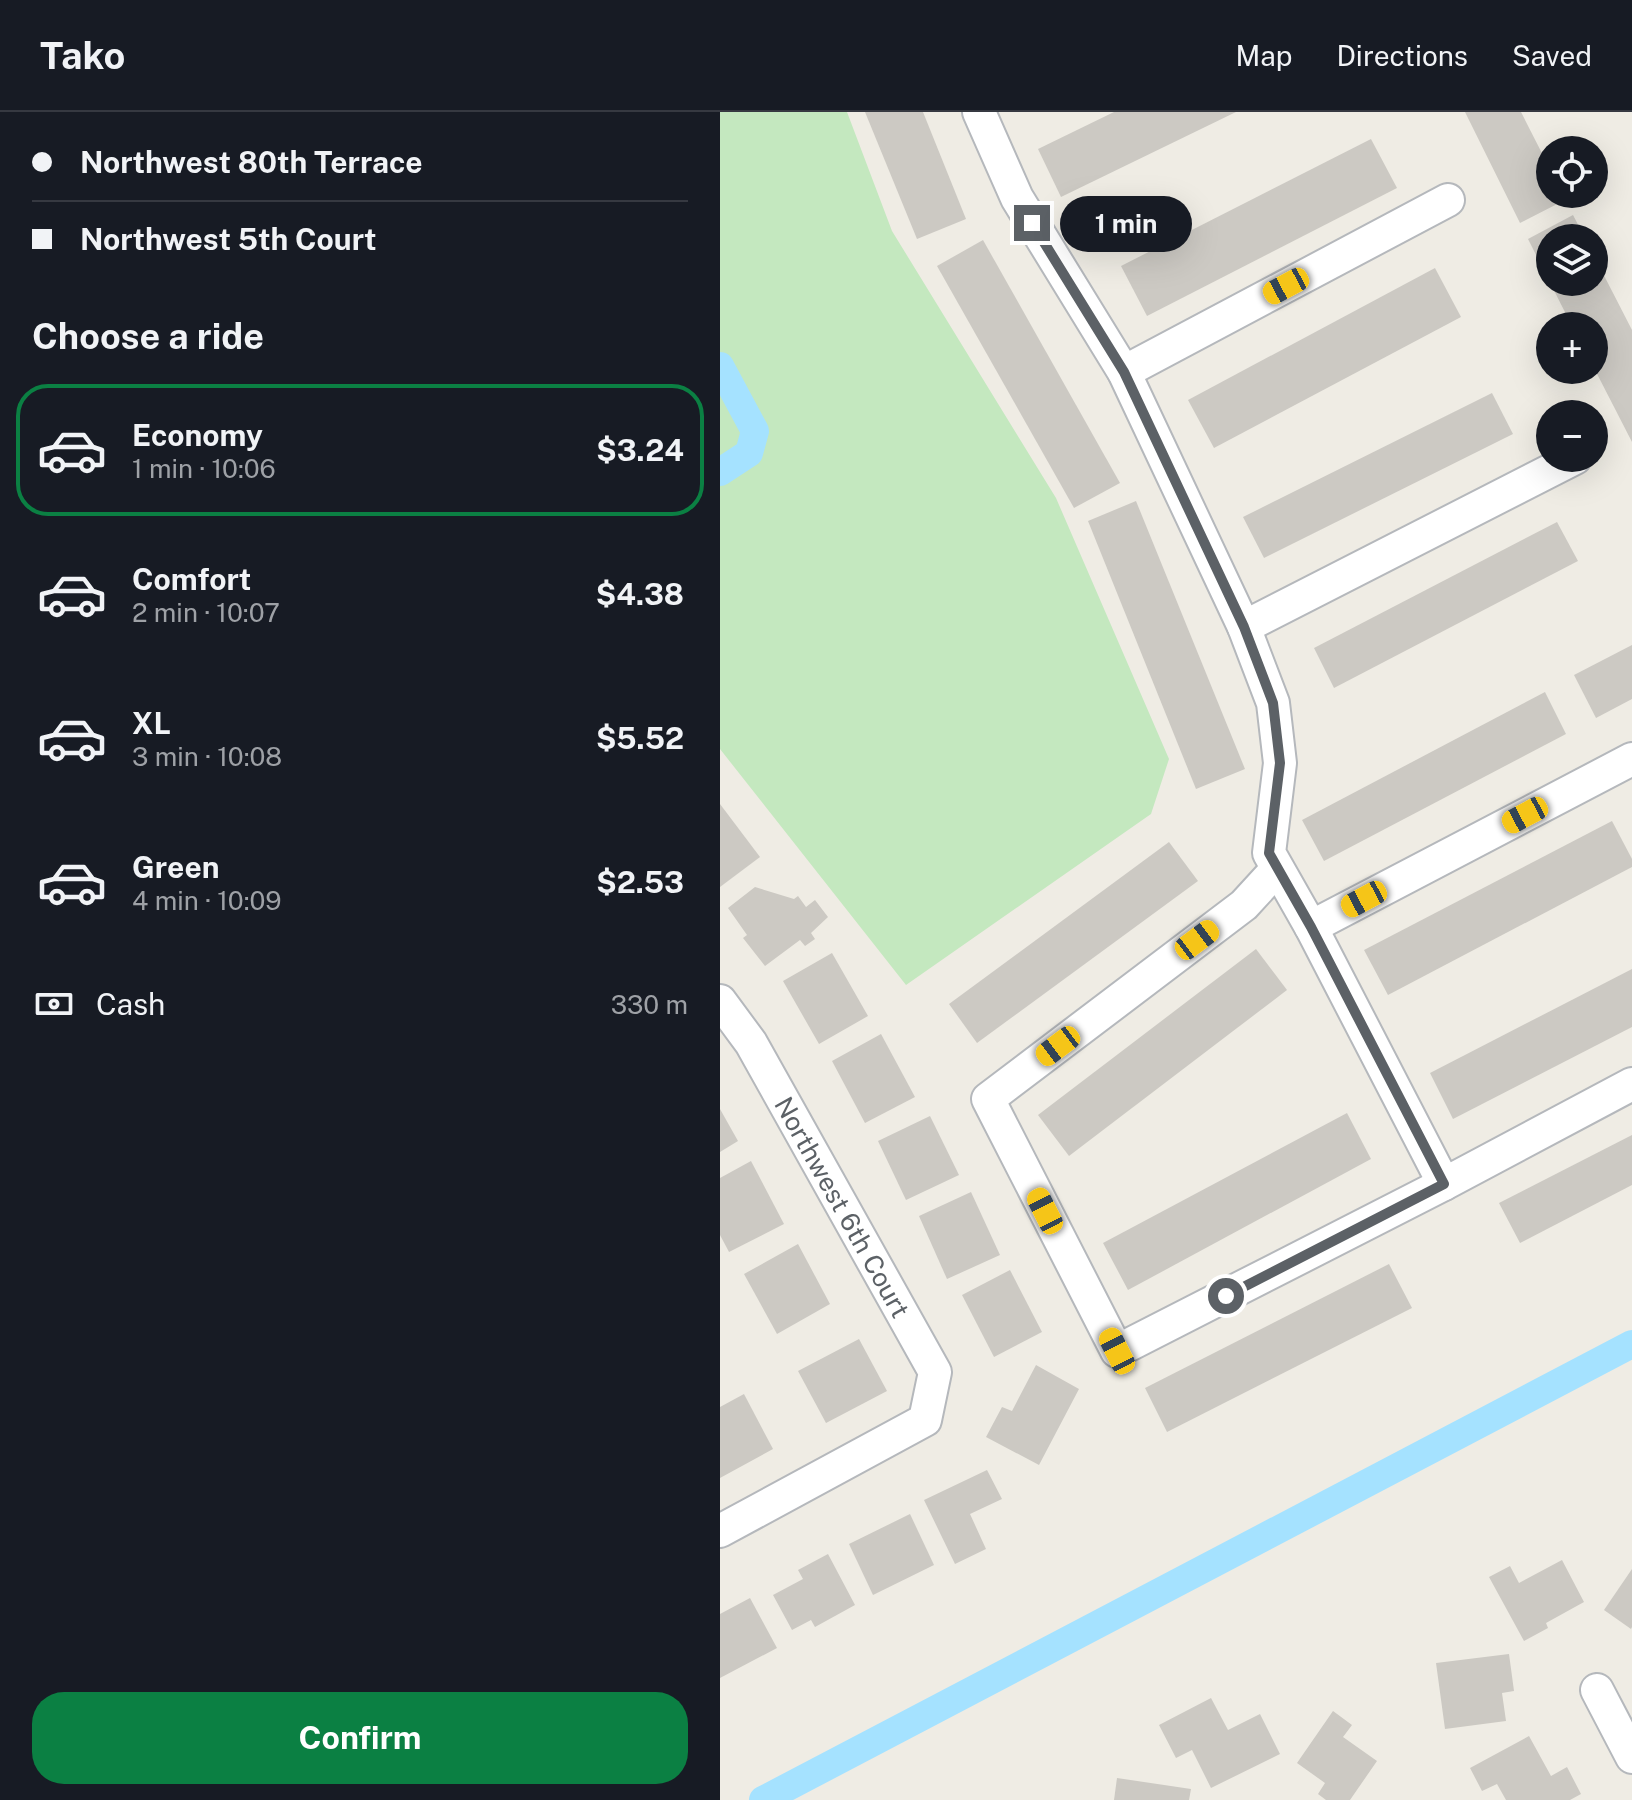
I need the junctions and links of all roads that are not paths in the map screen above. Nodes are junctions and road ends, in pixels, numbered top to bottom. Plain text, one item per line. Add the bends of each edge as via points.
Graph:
1 (979, 112) edge
2 (1448, 200) dead end
3 (1124, 372) junction
4 (1548, 472) edge
5 (1244, 627) junction
6 (1632, 759) edge
7 (1277, 869) junction
8 (1311, 927) junction
9 (720, 1001) edge
10 (1632, 1084) edge
11 (1444, 1184) junction
12 (720, 1531) edge
13 (1597, 1690) dead end
14 (1632, 1757) edge

1 - 3 street via 1017,198
2 - 3 street
3 - 5 street
4 - 5 street
5 - 7 street via 1273,703 1280,763 1269,853
6 - 8 street
7 - 8 street
7 - 11 street via 1244,905 988,1099 1117,1351
8 - 11 street
9 - 12 street, Northwest 6th Court via 751,1043 935,1372 925,1420
10 - 11 street
13 - 14 street

